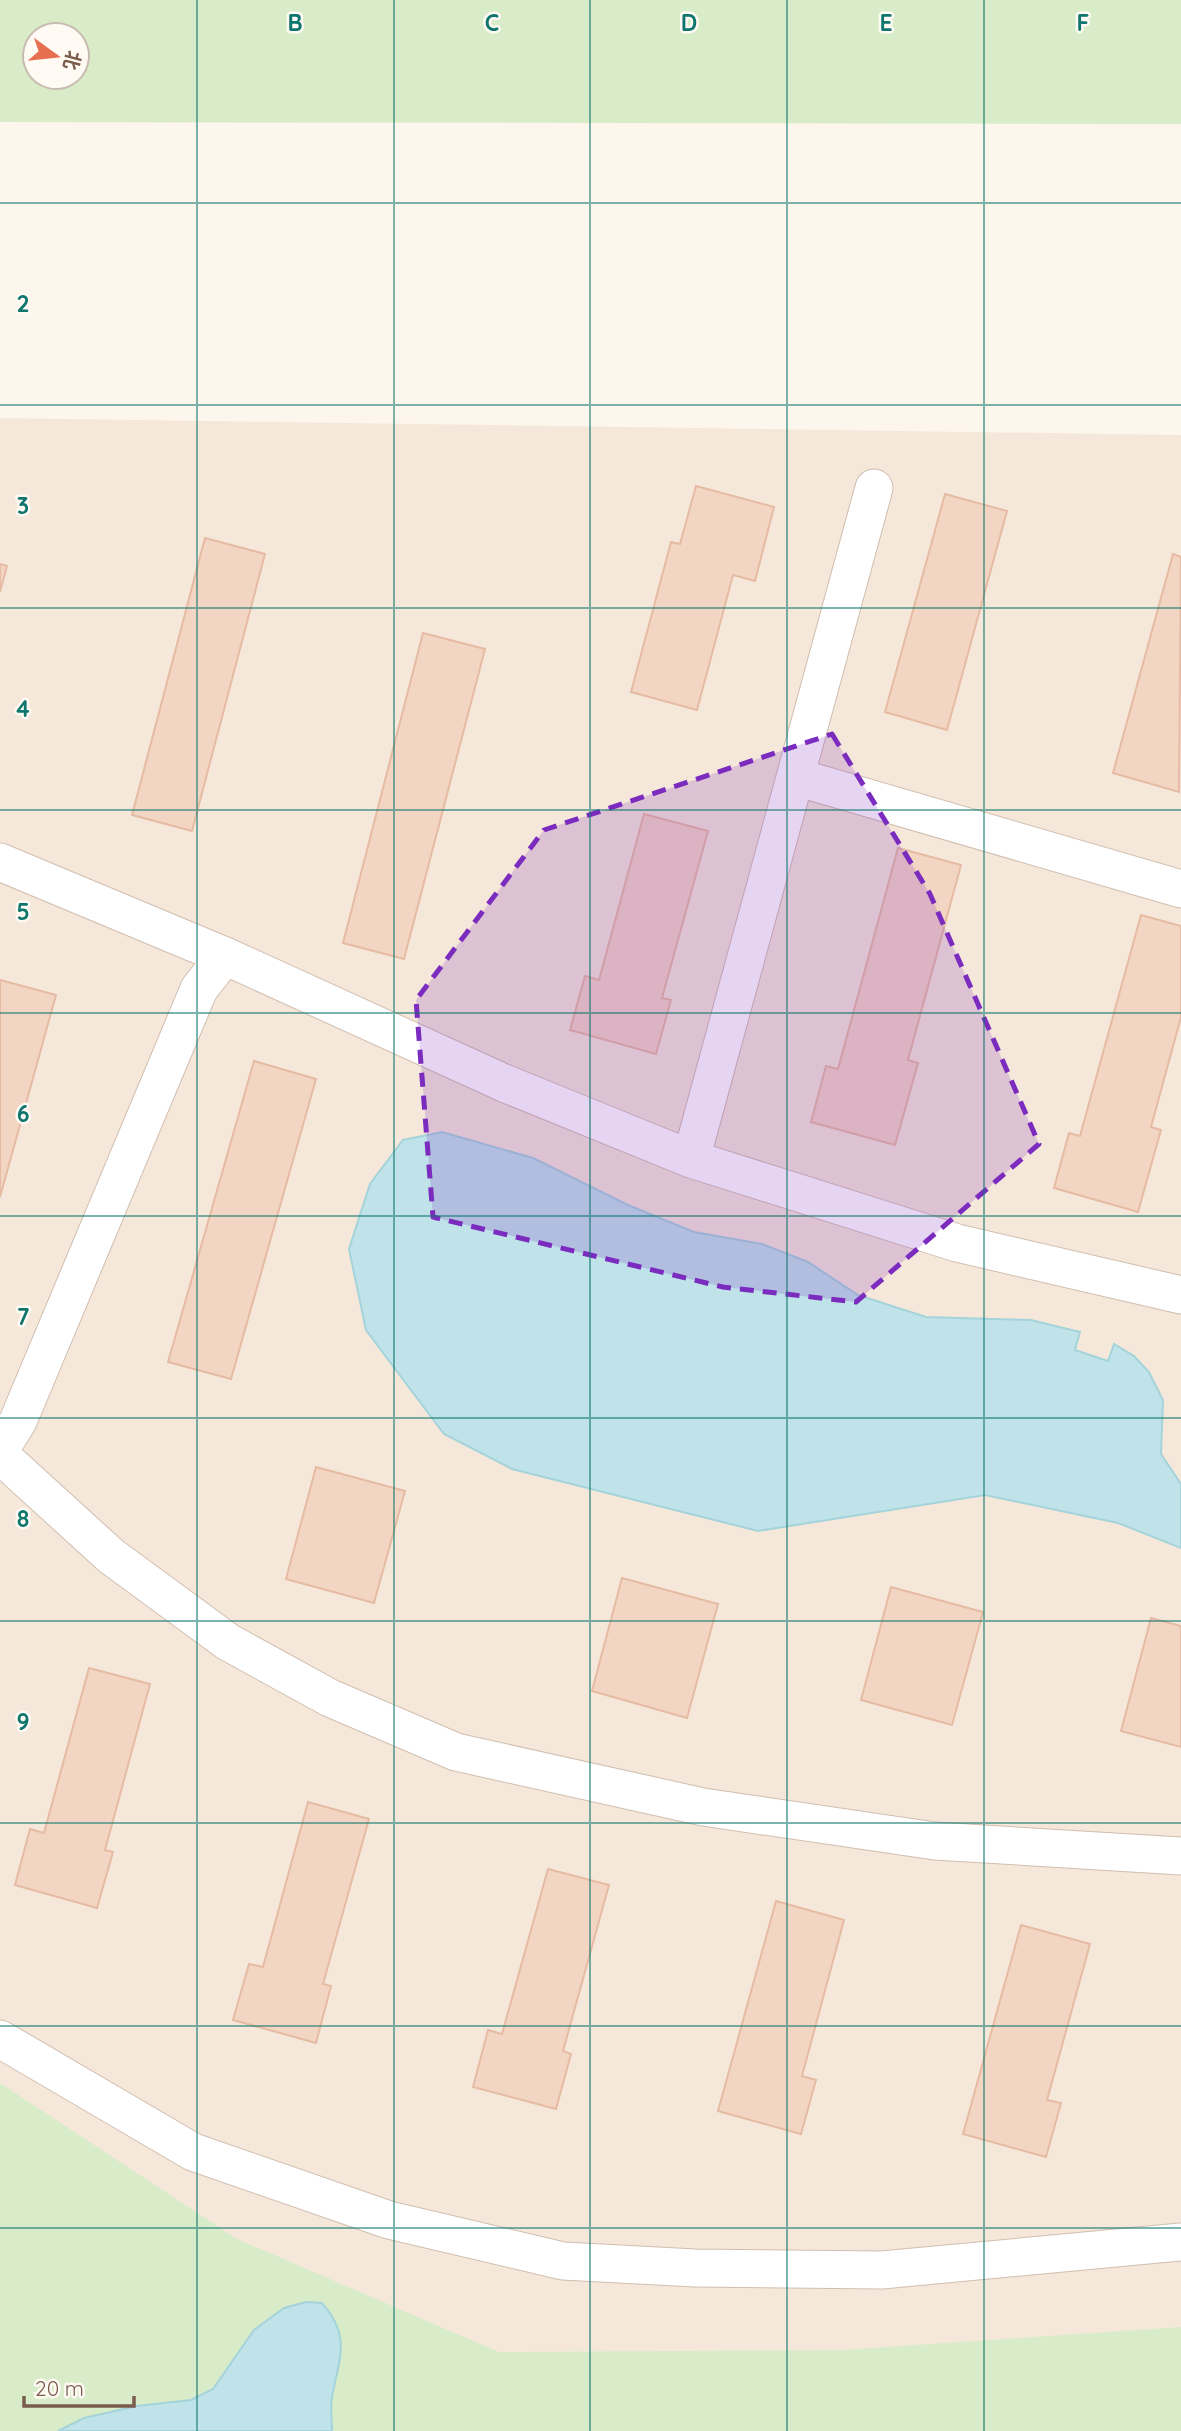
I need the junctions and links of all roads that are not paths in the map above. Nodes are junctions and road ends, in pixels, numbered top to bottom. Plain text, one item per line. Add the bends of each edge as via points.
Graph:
1 (874, 488) dead end
2 (796, 777) junction
3 (0, 862) edge
4 (1181, 888) edge
5 (225, 956) junction
6 (691, 1158) junction
7 (1181, 1294) edge
8 (0, 1452) edge
9 (1181, 1856) edge
10 (0, 2039) edge
11 (1181, 2242) edge

1 - 2 street
2 - 4 street
2 - 6 street
3 - 5 street
5 - 6 street via 504,1083
5 - 8 street via 199,989 18,1421
6 - 7 street via 957,1243
8 - 9 street via 111,1556 228,1642 330,1698 456,1752 704,1807 935,1841
10 - 11 street via 193,2152 389,2220 563,2261 882,2270

